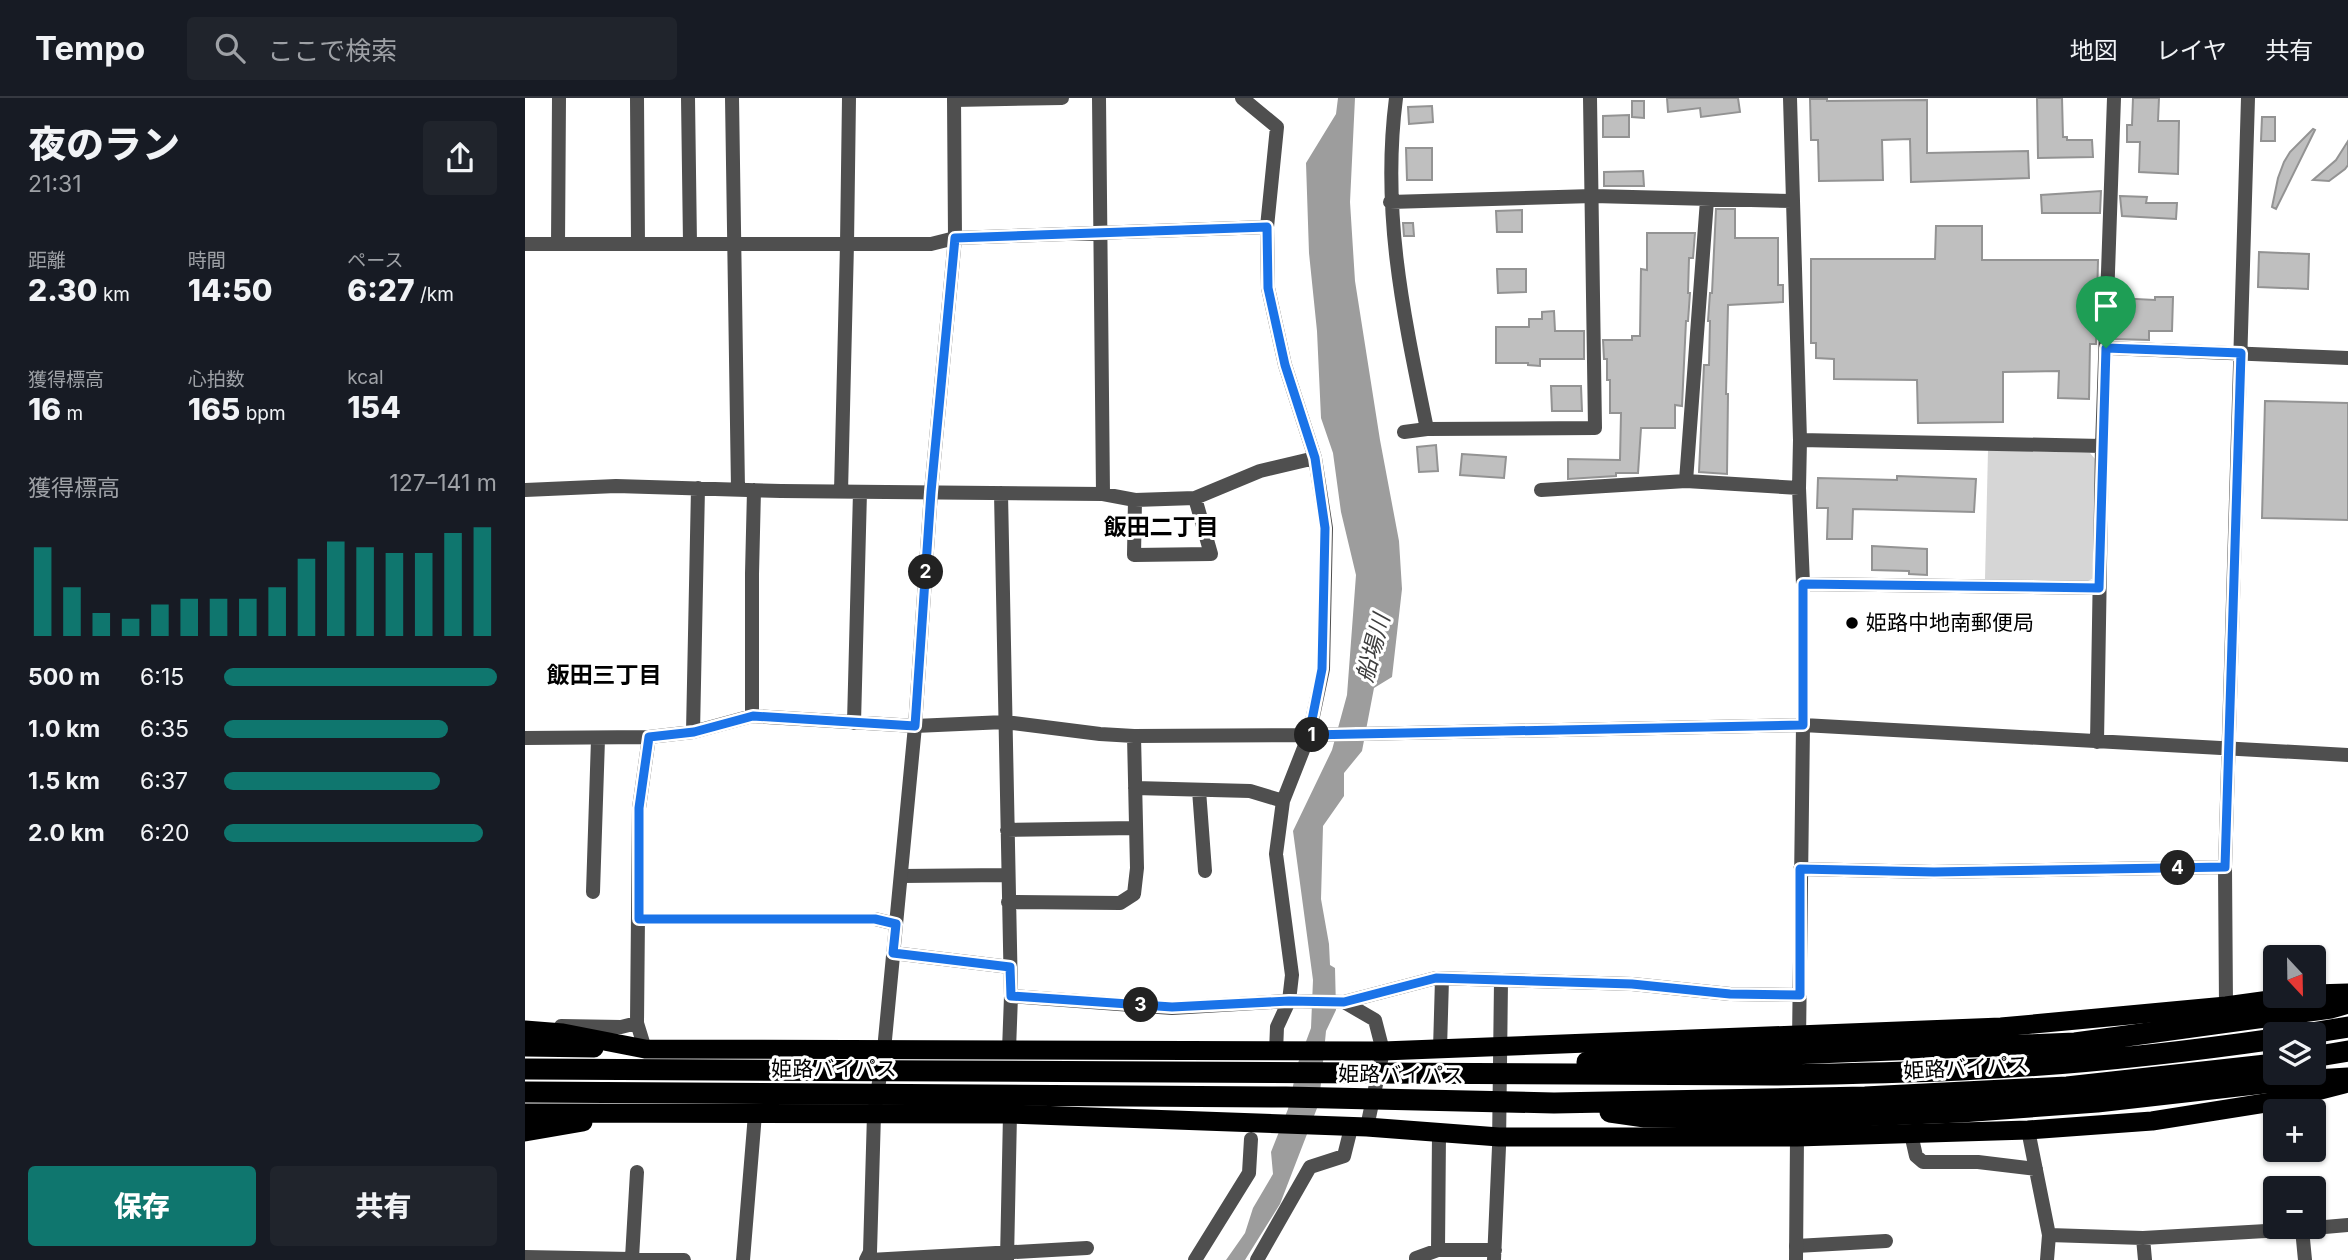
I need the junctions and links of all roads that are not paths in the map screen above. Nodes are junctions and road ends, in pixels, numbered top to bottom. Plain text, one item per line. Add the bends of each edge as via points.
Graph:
1 (559, 98) edge
2 (637, 98) edge
3 (688, 98) edge
4 (732, 98) edge
5 (849, 98) edge
6 (1062, 98) edge
7 (1099, 98) edge
8 (1242, 98) edge
9 (1396, 98) edge
10 (1590, 98) edge
11 (1790, 98) edge
12 (2114, 98) edge
13 (2248, 98) edge
14 (954, 99) edge
15 (1593, 196) junction
16 (1707, 200) junction
17 (1792, 201) junction
18 (1390, 202) junction
19 (1267, 227) junction
20 (1099, 233) junction
21 (955, 238) junction
22 (525, 244) edge
23 (558, 244) junction
24 (638, 244) junction
25 (690, 244) junction
26 (735, 244) junction
27 (847, 244) junction
28 (2106, 348) junction
29 (2241, 353) junction
30 (2348, 358) edge
31 (1427, 429) junction
32 (1405, 432) dead end
33 (1800, 440) junction
34 (2102, 446) junction
35 (1315, 458) junction
36 (1686, 481) junction
37 (698, 488) junction
38 (1798, 488) junction
39 (738, 489) junction
40 (525, 490) edge
41 (754, 490) junction
42 (1541, 490) dead end
43 (841, 492) junction
44 (860, 492) junction
45 (931, 492) junction
46 (1002, 494) junction
47 (1103, 495) junction
48 (1195, 498) junction
49 (1135, 500) junction
50 (1803, 584) junction
51 (2099, 588) junction
52 (753, 716) junction
53 (1005, 722) junction
54 (854, 723) junction
55 (1803, 725) junction
56 (915, 726) junction
57 (694, 732) junction
58 (1309, 735) junction
59 (1133, 736) junction
60 (649, 737) junction
61 (525, 738) edge
62 (597, 739) junction
63 (2097, 742) junction
64 (2230, 747) junction
65 (2348, 755) edge
66 (1135, 788) junction
67 (1199, 790) junction
68 (1283, 801) junction
69 (1136, 828) junction
70 (1007, 830) junction
71 (2225, 867) junction
72 (1800, 869) junction
73 (1205, 871) dead end
74 (1008, 875) junction
75 (901, 876) junction
76 (593, 892) dead end
77 (1008, 902) junction
78 (639, 919) junction
79 (896, 924) junction
80 (893, 953) junction
81 (1010, 967) junction
82 (1442, 979) junction
83 (1501, 981) junction
84 (2348, 993) edge
85 (2326, 994) edge
86 (1800, 995) junction
87 (1011, 996) junction
88 (1289, 1001) junction
89 (2263, 1001) edge
90 (1344, 1002) junction
91 (2348, 1003) edge
92 (2226, 1006) junction
93 (637, 1023) junction
94 (2348, 1027) edge
95 (525, 1028) edge
96 (2326, 1031) edge
97 (1799, 1036) junction
98 (2263, 1041) edge
99 (525, 1047) edge
100 (1501, 1047) junction
101 (645, 1049) junction
102 (1440, 1049) junction
103 (884, 1050) junction
104 (1009, 1050) junction
105 (1383, 1051) junction
106 (2348, 1051) edge
107 (1276, 1052) junction
108 (2326, 1055) edge
109 (2263, 1065) edge
110 (525, 1069) edge
111 (1393, 1075) junction
112 (2348, 1081) edge
113 (525, 1092) edge
114 (1554, 1103) junction
115 (525, 1113) edge
116 (628, 1113) junction
117 (755, 1114) junction
118 (874, 1114) junction
119 (1010, 1114) junction
120 (1359, 1127) junction
121 (2028, 1130) junction
122 (1251, 1131) junction
123 (525, 1132) edge
124 (1439, 1133) junction
125 (1911, 1134) junction
126 (1499, 1137) junction
127 (1797, 1137) junction
128 (2036, 1169) junction
129 (637, 1171) dead end
130 (2348, 1225) edge
131 (2326, 1227) edge
132 (2263, 1231) edge
133 (2049, 1235) junction
134 (2143, 1238) junction
135 (2303, 1239) edge
136 (1886, 1241) dead end
137 (1087, 1248) dead end
138 (1438, 1250) junction
139 (1796, 1253) edge
140 (1495, 1255) edge
141 (1007, 1256) edge
142 (525, 1257) edge
143 (632, 1258) edge
144 (684, 1260) edge
145 (743, 1260) edge
146 (868, 1260) edge
147 (1195, 1260) edge
148 (1257, 1260) edge
149 (1416, 1260) edge
150 (2047, 1260) edge
151 (2145, 1260) edge
152 (2305, 1260) edge

1 - 23 street
2 - 24 street
3 - 25 street
4 - 26 street
5 - 27 street
6 - 14 street
7 - 20 street
8 - 19 street via 1277,127
9 - 18 street via 1390,141
10 - 15 street
11 - 17 street
12 - 28 street
13 - 29 street
14 - 21 street
15 - 16 street
15 - 18 street
15 - 31 street via 1595,428
16 - 17 street
16 - 36 street
17 - 33 street
18 - 31 street via 1402,306
19 - 20 street
19 - 35 street via 1268,288 1285,365
20 - 21 street
20 - 47 street
21 - 27 street via 931,244
21 - 45 street
22 - 23 street
23 - 24 street
24 - 25 street
25 - 26 street
26 - 27 street
26 - 39 street
27 - 43 street
28 - 29 street
28 - 34 street
29 - 30 street
29 - 64 street
31 - 32 street
33 - 34 street
33 - 38 street
34 - 51 street
35 - 48 street via 1260,471
35 - 58 street via 1325,528 1324,618 1322,669
36 - 38 street
36 - 42 street
37 - 39 street
37 - 40 street
37 - 57 street
38 - 50 street
39 - 41 street
41 - 43 street
41 - 52 street
43 - 44 street
44 - 45 street
44 - 54 street
45 - 46 street
45 - 56 street
46 - 47 street
46 - 53 street
47 - 49 street
48 - 49 street
48 - 49 street via 1211,554 1134,555
50 - 51 street
50 - 55 street
51 - 63 street
52 - 54 street
52 - 57 street
53 - 56 street
53 - 59 street
53 - 70 street
54 - 56 street
55 - 58 street
55 - 63 street
55 - 72 street
56 - 75 street
57 - 60 street
58 - 59 street
58 - 68 street
59 - 66 street
60 - 62 street
60 - 78 street via 639,808
61 - 62 street
62 - 76 street
63 - 64 street
64 - 65 street
64 - 71 street
66 - 67 street
66 - 69 street
67 - 68 street via 1250,791
67 - 73 street
68 - 88 street via 1276,854 1292,975
69 - 70 street
69 - 77 street via 1134,894 1120,903
70 - 74 street
71 - 72 street via 1934,872
71 - 92 street
72 - 86 street
74 - 75 street
74 - 77 street
75 - 79 street
77 - 81 street
78 - 79 street via 875,919
78 - 93 street
79 - 80 street
80 - 81 street
80 - 103 street
81 - 87 street
82 - 83 street
82 - 90 street
82 - 102 street
83 - 86 street
83 - 100 street
84 - 85 highway
86 - 97 street
87 - 88 street via 1172,1007
87 - 104 street
88 - 90 street
88 - 107 street via 1277,1027
89 - 92 highway
90 - 105 street via 1375,1020
91 - 111 highway via 2075,1042 1591,1061
92 - 97 highway via 2001,1027
93 - 95 street
93 - 101 street
94 - 96 highway
95 - 101 highway
97 - 100 highway
97 - 127 street
98 - 111 highway, 姫路バイパス via 1961,1070
99 - 101 highway
100 - 102 highway
100 - 126 street
101 - 103 highway
102 - 105 highway
103 - 104 highway
103 - 118 street
104 - 107 highway
105 - 107 highway
105 - 120 street
106 - 108 highway
109 - 114 highway, 姫路バイパス via 2067,1087 1865,1097
110 - 111 highway, 姫路バイパス
112 - 114 highway via 2264,1083 1961,1112 1779,1119 1644,1118
112 - 121 highway via 2278,1101 2153,1121
113 - 114 highway, 姫路バイパス
115 - 116 highway
116 - 117 highway
116 - 123 highway
117 - 118 highway
117 - 145 street
118 - 119 highway
118 - 146 street
119 - 122 highway
119 - 141 street
120 - 122 highway
120 - 124 highway
120 - 148 street via 1343,1156 1310,1167
121 - 125 highway
121 - 128 street
122 - 147 street via 1249,1173
124 - 126 highway
124 - 138 street
125 - 127 highway
125 - 128 street via 1916,1156 1923,1162
126 - 127 highway
126 - 140 street
127 - 139 street
128 - 133 street
129 - 143 street
130 - 131 street
132 - 134 street
133 - 134 street
133 - 150 street
134 - 151 street
135 - 152 street
136 - 139 street
137 - 141 street
138 - 140 street
138 - 149 street
141 - 146 street
142 - 143 street
143 - 144 street

